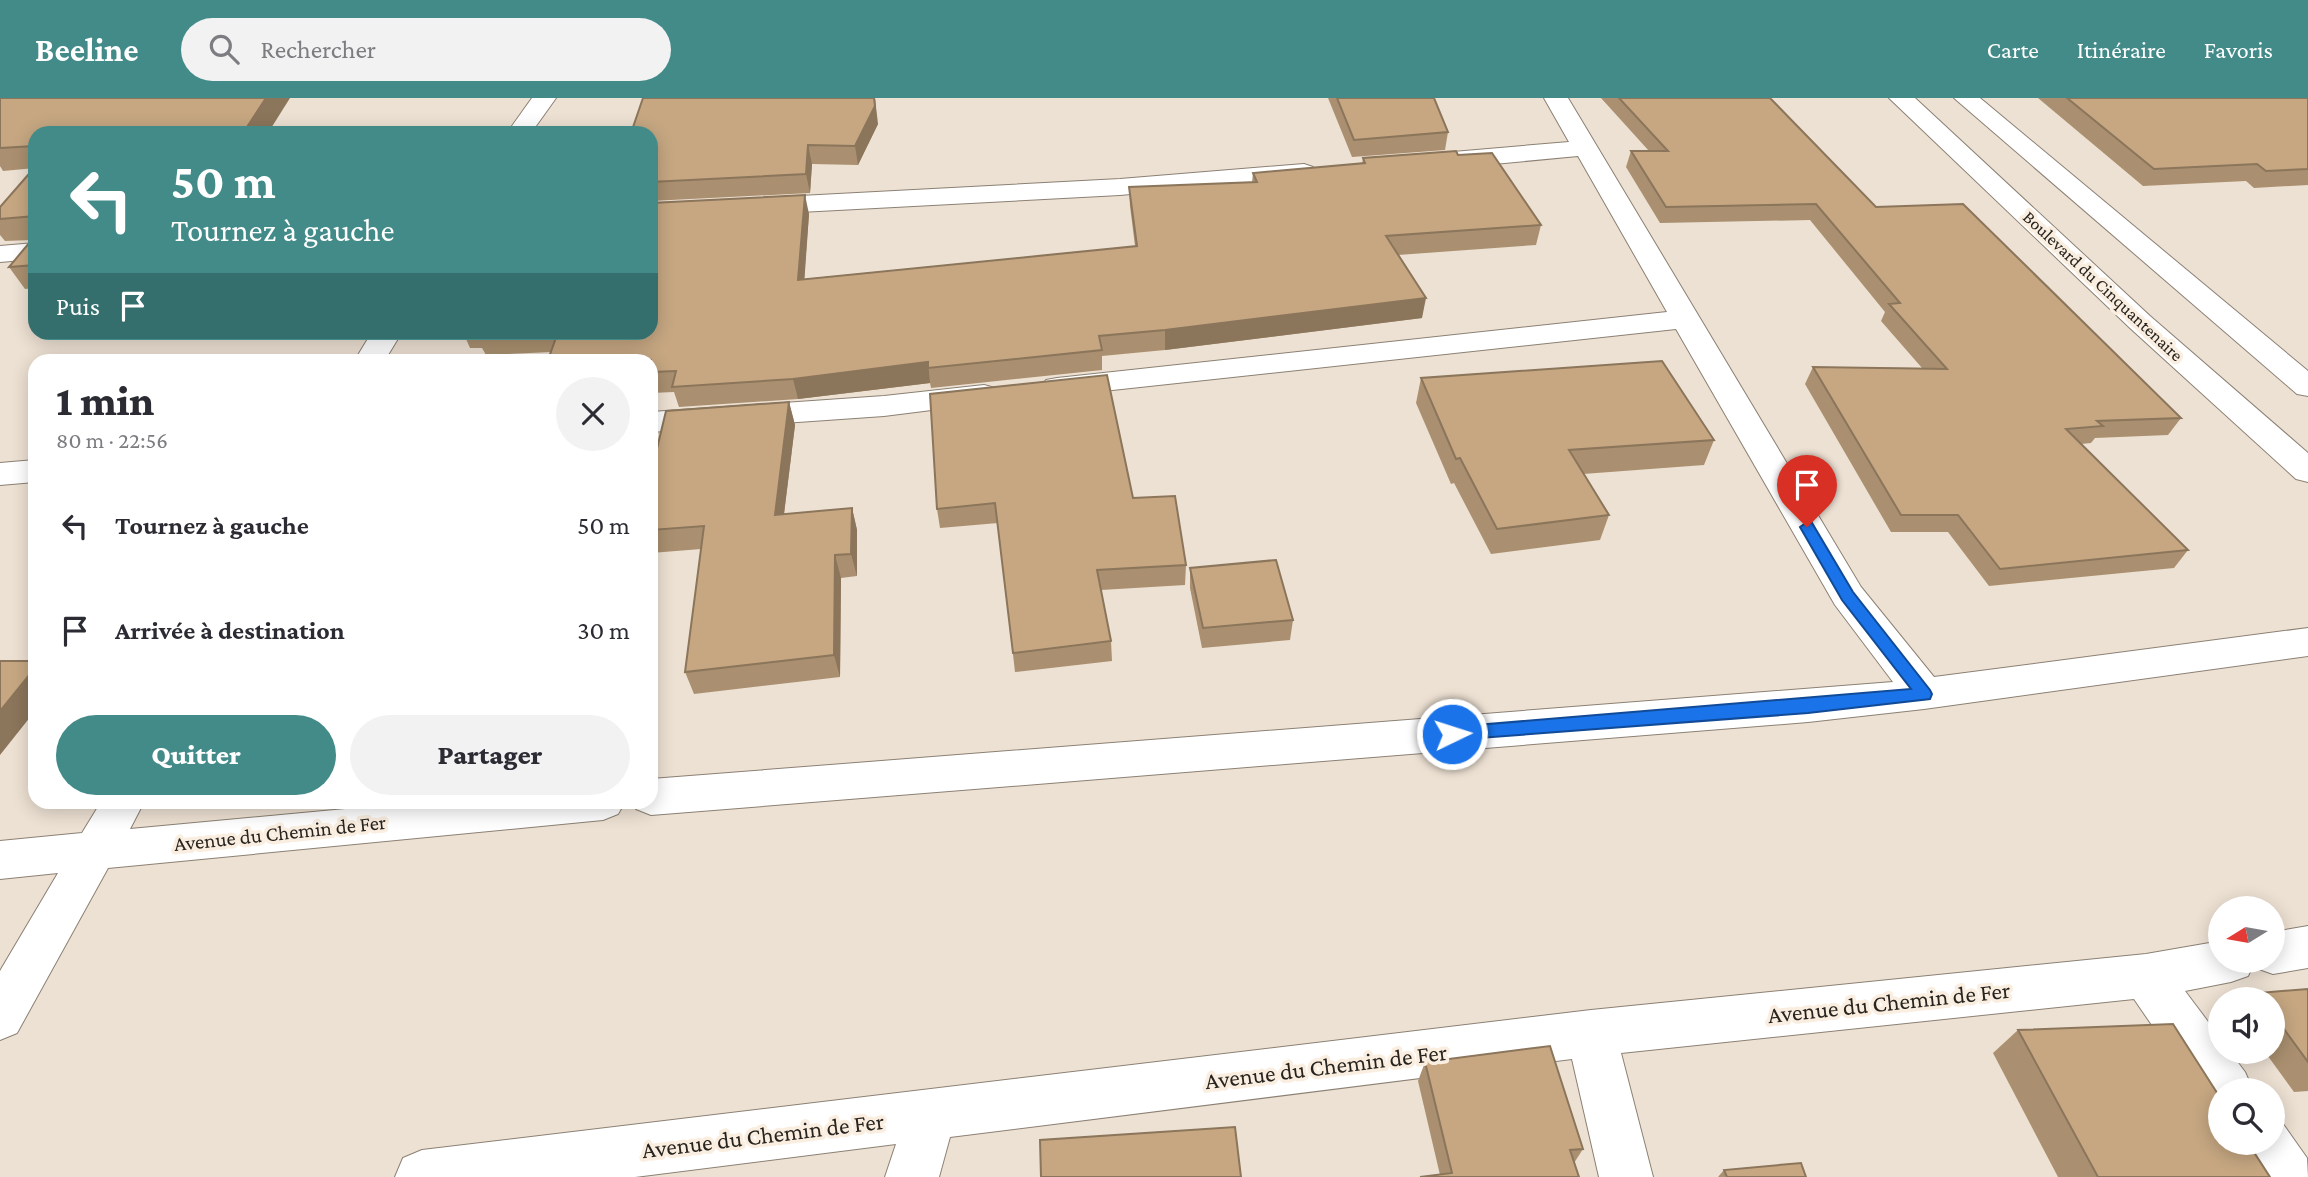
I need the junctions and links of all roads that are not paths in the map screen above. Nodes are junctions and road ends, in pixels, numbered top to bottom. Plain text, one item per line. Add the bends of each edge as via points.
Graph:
1 (544, 98) edge
2 (1556, 98) edge
3 (1901, 98) edge
4 (1966, 98) edge
5 (524, 126) edge
6 (1586, 148) junction
7 (1421, 162) edge
8 (1325, 170) edge
9 (658, 212) edge
10 (28, 252) edge
11 (0, 254) edge
12 (1685, 319) junction
13 (2308, 387) edge
14 (658, 422) edge
15 (2308, 471) edge
16 (28, 472) edge
17 (0, 474) edge
18 (2308, 642) edge
19 (1924, 694) junction
20 (658, 796) edge
21 (119, 809) edge
22 (531, 809) edge
23 (97, 851) junction
24 (0, 860) edge
25 (2308, 947) edge
26 (2286, 951) edge
27 (2208, 965) edge
28 (2146, 976) junction
29 (0, 1017) edge
30 (1591, 1033) junction
31 (2218, 1078) edge
32 (931, 1115) junction
33 (2272, 1155) edge
34 (422, 1177) edge
35 (912, 1177) edge
36 (1626, 1177) edge
37 (2288, 1177) edge

1 - 5 street
2 - 6 street
3 - 15 street, Boulevard du Cinquantenaire via 2140,322
4 - 13 street
6 - 7 street
6 - 12 street
8 - 9 street via 1120,187
10 - 11 street
12 - 14 street via 884,406
12 - 19 street via 1848,596
16 - 17 street
18 - 19 street
19 - 20 street
21 - 23 street
22 - 23 street, Avenue du Chemin de Fer
23 - 24 street, Avenue du Chemin de Fer
23 - 29 street
25 - 26 street
27 - 28 street, Avenue du Chemin de Fer
28 - 30 street, Avenue du Chemin de Fer
28 - 31 street
30 - 32 street, Avenue du Chemin de Fer
30 - 36 street
32 - 34 street, Avenue du Chemin de Fer
32 - 35 street
33 - 37 street

